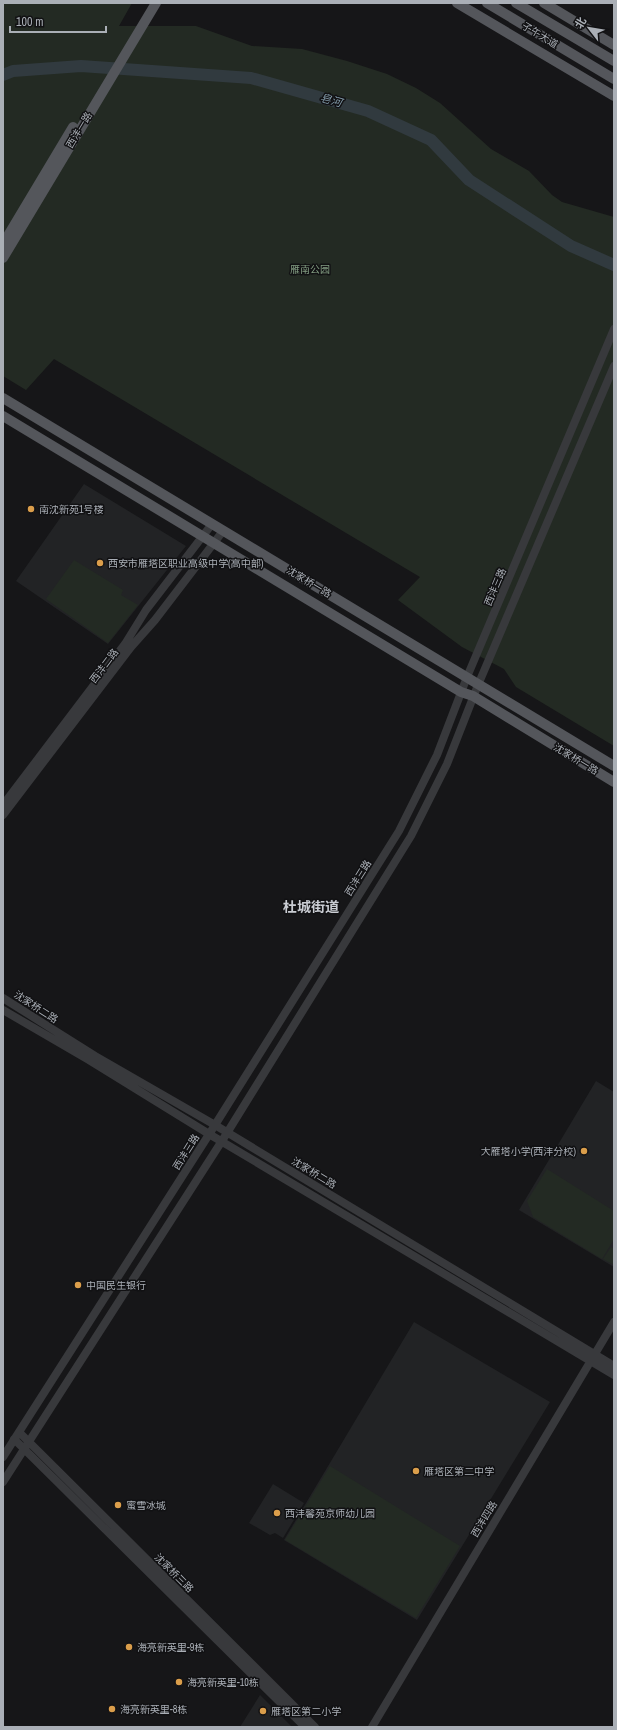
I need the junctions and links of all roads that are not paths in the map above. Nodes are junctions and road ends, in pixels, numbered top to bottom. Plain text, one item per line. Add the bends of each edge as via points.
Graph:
1 (148, 3) edge
2 (156, 3) edge
3 (457, 3) edge
4 (487, 3) edge
5 (516, 3) edge
6 (544, 3) edge
7 (130, 38) junction
8 (614, 45) edge
9 (601, 54) junction
10 (614, 62) edge
11 (594, 67) junction
12 (614, 79) edge
13 (103, 84) junction
14 (611, 94) edge
15 (3, 244) edge
16 (3, 258) edge
17 (614, 329) edge
18 (614, 366) edge
19 (3, 398) edge
20 (3, 416) edge
21 (212, 524) junction
22 (223, 531) junction
23 (203, 536) junction
24 (214, 542) junction
25 (467, 677) junction
26 (478, 685) junction
27 (461, 692) junction
28 (473, 696) junction
29 (614, 766) edge
30 (614, 782) edge
31 (3, 805) edge
32 (3, 815) edge
33 (3, 998) edge
34 (3, 1010) edge
35 (215, 1125) junction
36 (227, 1133) junction
37 (209, 1134) junction
38 (222, 1141) junction
39 (614, 1322) edge
40 (592, 1358) junction
41 (614, 1366) edge
42 (614, 1375) edge
43 (17, 1436) junction
44 (26, 1445) junction
45 (3, 1457) edge
46 (3, 1482) edge
47 (305, 1727) edge
48 (314, 1727) edge
49 (372, 1727) edge

1 - 7 main road, 西沣一路
2 - 7 main road, 西沣一路
3 - 14 main road
4 - 11 main road, 子午大道
5 - 9 main road, 子午大道
6 - 8 main road
7 - 13 main road, 西沣一路
9 - 10 main road, 子午大道
9 - 11 main road
11 - 12 main road, 子午大道
11 - 14 main road
13 - 15 main road, 西沣一路
13 - 16 main road, 西沣一路
17 - 25 street, 西沣三路
18 - 26 street
19 - 21 main road, 沈家桥一路
20 - 23 main road, 沈家桥一路
21 - 22 main road, 沈家桥一路
21 - 23 street, 西沣二路
22 - 24 street, 西沣二路
22 - 25 main road, 沈家桥一路
23 - 24 main road, 沈家桥一路
23 - 31 street, 西沣二路
24 - 27 main road, 沈家桥一路
24 - 32 street, 西沣二路
25 - 26 main road, 沈家桥一路
25 - 27 street, 西沣三路
26 - 28 street
26 - 29 main road, 沈家桥一路
27 - 28 main road, 沈家桥一路
27 - 35 street, 西沣三路 via 437,755 399,830
28 - 30 main road, 沈家桥一路
28 - 36 street via 447,764 411,836
33 - 35 street, 沈家桥二路 via 95,1056
34 - 37 street, 沈家桥二路
35 - 36 street, 沈家桥二路
35 - 37 street, 西沣三路
36 - 38 street
36 - 40 street, 沈家桥二路
37 - 38 street, 沈家桥二路
37 - 43 street, 西沣三路
38 - 40 street, 沈家桥二路
38 - 44 street
39 - 40 street, 西沣四路
40 - 41 street, 沈家桥二路
40 - 42 street, 沈家桥二路
40 - 49 street, 西沣四路
43 - 44 street, 沈家桥三路
43 - 45 street, 西沣三路
44 - 46 street
44 - 47 street, 沈家桥三路
44 - 48 street, 沈家桥三路

